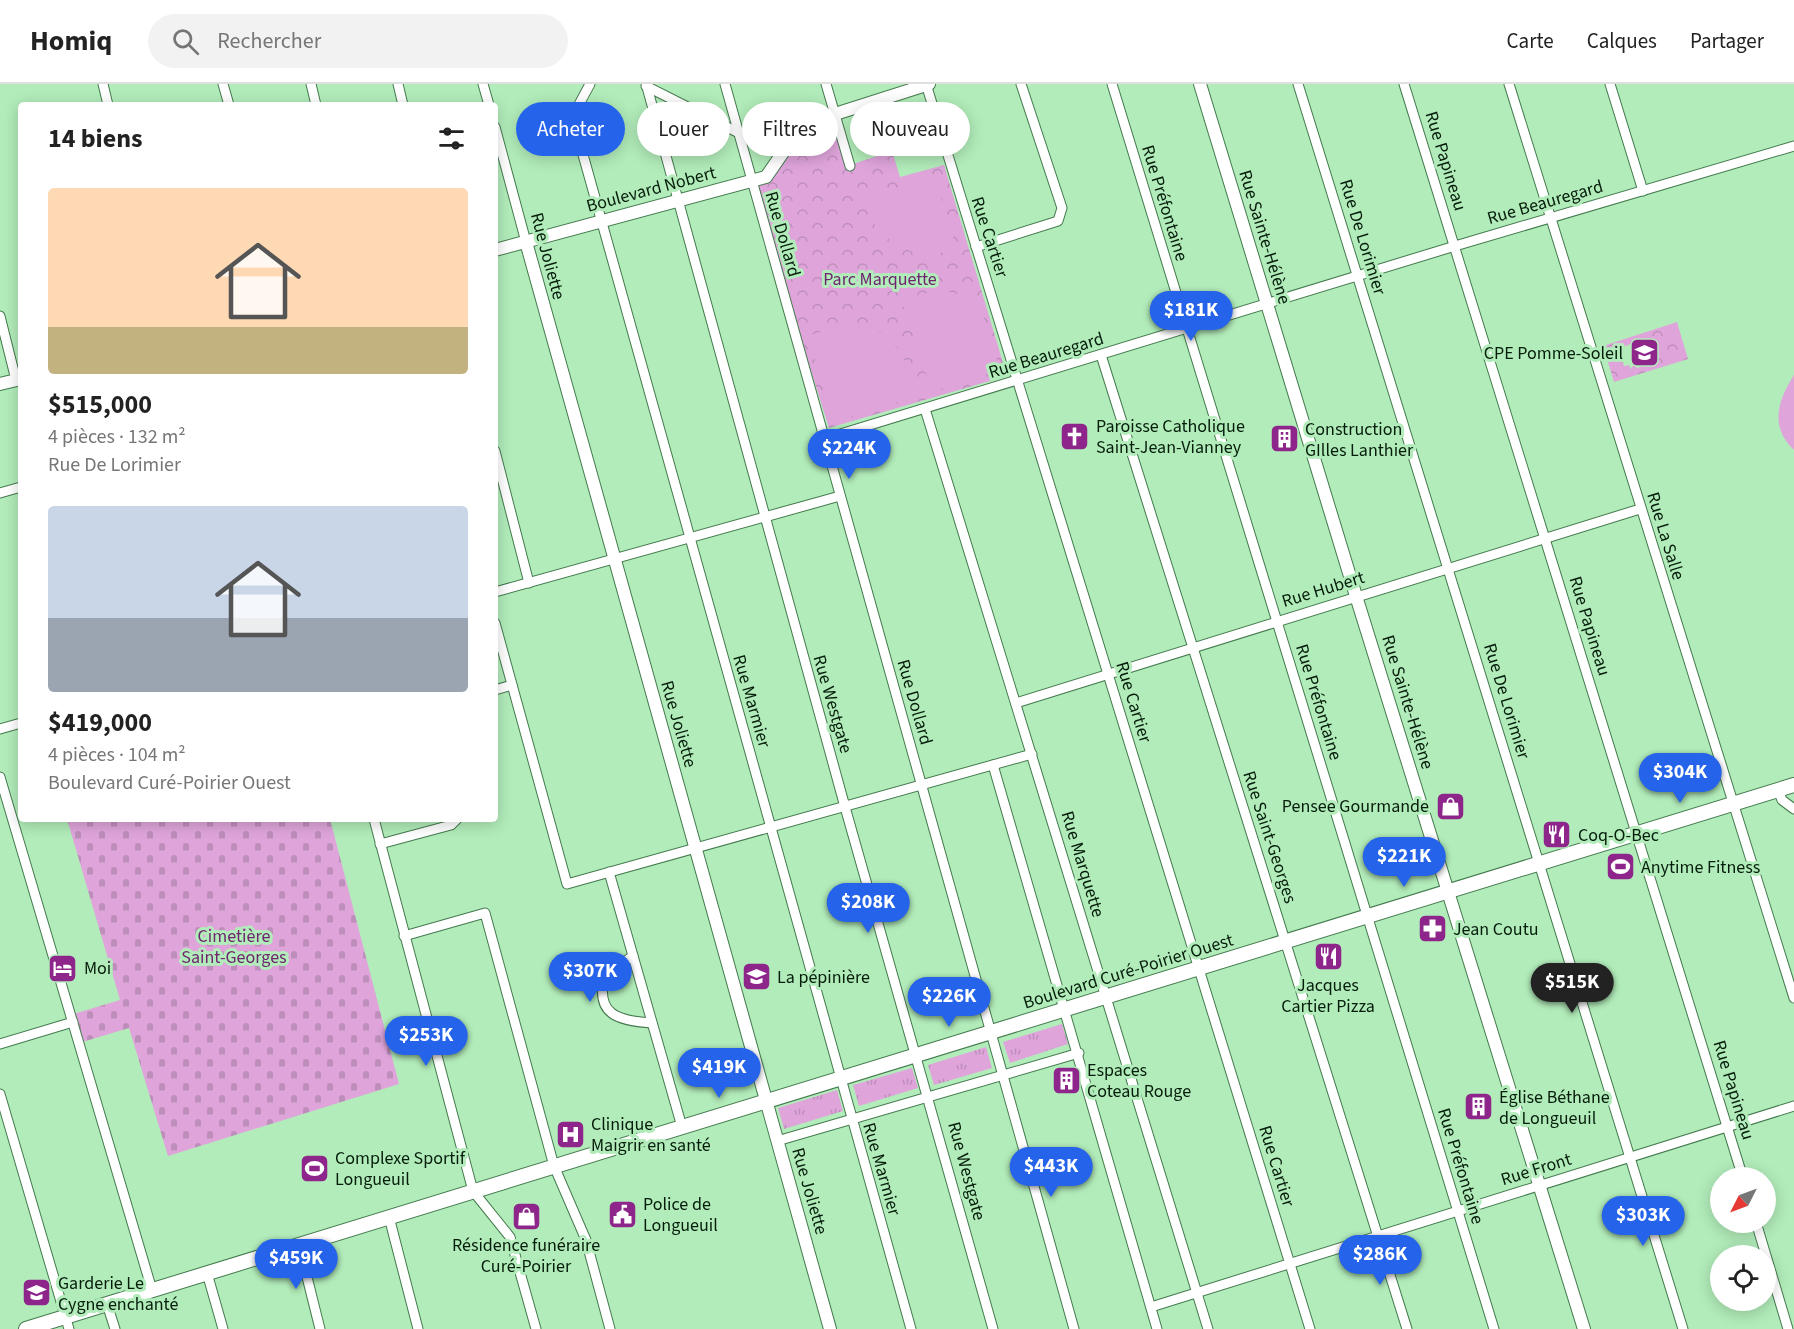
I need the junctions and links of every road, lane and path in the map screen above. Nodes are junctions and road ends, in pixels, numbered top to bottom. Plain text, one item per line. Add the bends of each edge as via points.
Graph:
1 (103, 84) edge
2 (223, 84) edge
3 (311, 84) edge
4 (398, 84) edge
5 (483, 84) edge
6 (590, 84) edge
7 (724, 84) edge
8 (826, 84) edge
9 (927, 84) edge
10 (1022, 84) edge
11 (1112, 84) edge
12 (1200, 84) edge
13 (1298, 84) edge
14 (1404, 84) edge
15 (1509, 84) edge
16 (1610, 84) edge
17 (645, 85) edge
18 (107, 102) edge
19 (228, 102) edge
20 (315, 102) edge
21 (403, 102) edge
22 (488, 102) edge
23 (832, 102) edge
24 (838, 112) edge
25 (838, 123) edge
26 (737, 132) junction
27 (498, 138) edge
28 (1794, 146) edge
29 (780, 156) edge
30 (850, 165) dead end
31 (751, 181) junction
32 (1643, 191) junction
33 (676, 201) junction
34 (1550, 218) junction
35 (602, 222) junction
36 (526, 242) junction
37 (1455, 246) junction
38 (976, 247) junction
39 (498, 249) edge
40 (1358, 277) junction
41 (1267, 305) junction
42 (0, 316) edge
43 (1185, 330) junction
44 (1101, 355) junction
45 (18, 376) edge
46 (18, 379) edge
47 (1017, 381) junction
48 (0, 384) edge
49 (925, 409) junction
50 (824, 439) junction
51 (498, 463) edge
52 (18, 488) edge
53 (0, 493) edge
54 (840, 496) junction
55 (1640, 509) junction
56 (764, 517) junction
57 (689, 538) junction
58 (1546, 540) junction
59 (615, 559) junction
60 (1449, 570) junction
61 (529, 583) junction
62 (498, 591) edge
63 (1356, 596) junction
64 (1276, 621) junction
65 (498, 634) edge
66 (1192, 648) junction
67 (1108, 674) junction
68 (512, 685) junction
69 (498, 689) edge
70 (1016, 703) junction
71 (18, 724) edge
72 (0, 729) edge
73 (1032, 754) junction
74 (993, 765) junction
75 (0, 777) edge
76 (921, 785) junction
77 (1794, 786) edge
78 (1778, 790) junction
79 (1732, 804) junction
80 (844, 807) junction
81 (1794, 809) edge
82 (375, 822) edge
83 (450, 822) edge
84 (770, 828) junction
85 (1637, 833) junction
86 (380, 844) junction
87 (696, 848) junction
88 (1540, 863) junction
89 (609, 872) junction
90 (1448, 891) junction
91 (1368, 916) junction
92 (404, 936) junction
93 (1286, 941) junction
94 (633, 956) junction
95 (1198, 968) junction
96 (1106, 997) junction
97 (1794, 998) edge
98 (1065, 1009) junction
99 (73, 1022) junction
100 (652, 1023) junction
101 (990, 1032) junction
102 (0, 1044) edge
103 (1079, 1053) junction
104 (917, 1055) junction
105 (1003, 1075) junction
106 (841, 1078) junction
107 (0, 1094) edge
108 (929, 1097) junction
109 (766, 1101) junction
110 (1794, 1106) edge
111 (850, 1119) junction
112 (682, 1127) junction
113 (1728, 1127) junction
114 (777, 1141) junction
115 (1629, 1157) junction
116 (554, 1166) junction
117 (1740, 1167) edge
118 (1540, 1185) junction
119 (473, 1191) junction
120 (1458, 1211) junction
121 (389, 1217) junction
122 (1759, 1233) edge
123 (1379, 1236) junction
124 (298, 1245) junction
125 (1290, 1263) junction
126 (207, 1273) junction
127 (152, 1290) junction
128 (1197, 1293) junction
129 (107, 1304) junction
130 (1151, 1307) junction
131 (68, 1323) edge
132 (26, 1329) edge
133 (115, 1329) edge
134 (223, 1329) edge
135 (320, 1329) edge
136 (418, 1329) edge
137 (536, 1329) edge
138 (610, 1329) edge
139 (830, 1329) edge
140 (911, 1329) edge
141 (993, 1329) edge
142 (1074, 1329) edge
143 (1157, 1329) edge
144 (1208, 1329) edge
145 (1310, 1329) edge
146 (1407, 1329) edge
147 (1494, 1329) edge
148 (1584, 1329) edge
149 (1683, 1329) edge
150 (1788, 1329) edge

1 - 18 street
2 - 19 street
3 - 20 street
4 - 21 street
5 - 22 street
6 - 35 street, Rue Marmier via 576,110 574,126
7 - 26 street, Rue Dollard
8 - 23 street
9 - 24 street, Boulevard Nobert
9 - 38 street, Rue Cartier
10 - 38 street via 1062,208 1058,221
11 - 43 street, Rue Préfontaine
12 - 41 street, Rue Sainte-Hélène
13 - 40 street, Rue De Lorimier
14 - 37 street, Rue Papineau
15 - 34 street, Rue La Salle
16 - 32 street
17 - 26 street
17 - 33 street, Rue Westgate
25 - 30 street
26 - 31 street, Rue Dollard
27 - 36 street, Rue Joliette
28 - 32 street, Rue Beauregard
29 - 31 street, Boulevard Nobert via 766,177
31 - 33 street, Boulevard Nobert
31 - 50 street, Rue Dollard
32 - 34 street, Rue Beauregard
33 - 35 street, Boulevard Nobert
33 - 56 street, Rue Westgate
34 - 37 street, Rue Beauregard
34 - 55 street, Rue La Salle
35 - 36 street, Boulevard Nobert
35 - 57 street, Rue Marmier
36 - 39 street, Boulevard Nobert
36 - 59 street, Rue Joliette
37 - 40 street, Rue Beauregard
37 - 58 street, Rue Papineau
38 - 47 street, Rue Cartier
40 - 41 street, Rue Beauregard
40 - 60 street, Rue De Lorimier
41 - 43 street, Rue Beauregard
41 - 63 street, Rue Sainte-Hélène
42 - 45 street
43 - 44 street, Rue Beauregard
43 - 64 street, Rue Préfontaine
44 - 47 street, Rue Beauregard
44 - 66 street, Rue Saint-Georges
46 - 48 street
47 - 49 street, Rue Beauregard
47 - 67 street, Rue Cartier
49 - 50 street, Rue Beauregard
49 - 70 street, Rue Marquette
50 - 54 street, Rue Dollard
51 - 61 street
52 - 53 street
54 - 56 street
54 - 76 street, Rue Dollard
55 - 58 street, Rue Hubert
55 - 79 street, Rue La Salle
56 - 57 street
56 - 80 street, Rue Westgate
57 - 59 street
57 - 84 street, Rue Marmier
58 - 60 street, Rue Hubert
58 - 85 street, Rue Papineau
59 - 61 street
59 - 87 street, Rue Joliette
60 - 63 street, Rue Hubert
60 - 88 street, Rue De Lorimier
61 - 62 street
63 - 64 street, Rue Hubert
63 - 90 street, Rue Sainte-Hélène
64 - 66 street, Rue Hubert
64 - 91 street, Rue Préfontaine
65 - 68 street
66 - 67 street, Rue Hubert
66 - 93 street, Rue Saint-Georges
67 - 70 street, Rue Hubert
67 - 95 street, Rue Cartier
68 - 69 street
68 - 89 street via 567,884
70 - 73 street, Rue Marquette
71 - 72 street
73 - 74 street
73 - 96 street, Rue Marquette
74 - 76 street
74 - 98 street
75 - 99 street
76 - 80 street
76 - 101 street, Rue Dollard
77 - 78 main road, Boulevard Curé-Poirier Ouest
78 - 79 main road, Boulevard Curé-Poirier Ouest
78 - 81 street via 1784,802
79 - 85 main road, Boulevard Curé-Poirier Ouest
79 - 97 street, Rue La Salle
80 - 84 street
80 - 104 street, Rue Westgate
82 - 86 street
83 - 86 street
84 - 87 street
84 - 106 street, Rue Marmier
85 - 88 main road, Boulevard Curé-Poirier Ouest
85 - 113 street, Rue Papineau
86 - 92 street
87 - 89 street
87 - 109 street, Rue Joliette
88 - 90 main road, Boulevard Curé-Poirier Ouest
88 - 115 street, Rue De Lorimier
89 - 94 street
90 - 91 main road, Boulevard Curé-Poirier Ouest
90 - 118 street, Rue Sainte-Hélène
91 - 93 main road, Boulevard Curé-Poirier Ouest
91 - 120 street, Rue Préfontaine
92 - 116 street via 485,913
92 - 119 street
93 - 95 main road, Boulevard Curé-Poirier Ouest
93 - 123 street, Rue Saint-Georges
94 - 100 street
94 - 100 street via 605,975 603,999 616,1018
95 - 96 main road, Boulevard Curé-Poirier Ouest
95 - 125 street, Rue Cartier
96 - 98 main road, Boulevard Curé-Poirier Ouest
96 - 128 street, Rue Marquette
98 - 101 main road, Boulevard Curé-Poirier Ouest
98 - 103 street
99 - 102 street
99 - 127 street
100 - 112 street
101 - 104 main road, Boulevard Curé-Poirier Ouest
101 - 105 street, Rue Dollard
103 - 105 street
103 - 130 street
104 - 106 main road, Boulevard Curé-Poirier Ouest
104 - 108 street, Rue Westgate
105 - 108 street
105 - 142 street, Rue Dollard
106 - 109 main road, Boulevard Curé-Poirier Ouest
106 - 111 street, Rue Marmier
107 - 131 street
108 - 111 street
108 - 141 street, Rue Westgate
109 - 112 main road, Boulevard Curé-Poirier Ouest
109 - 114 street, Rue Joliette
110 - 113 street, Rue Front
111 - 114 street
111 - 140 street, Rue Marmier
112 - 116 main road, Boulevard Curé-Poirier Ouest
113 - 115 street, Rue Front
113 - 117 street, Rue Papineau
114 - 139 street, Rue Joliette
115 - 118 street, Rue Front
115 - 149 street, Rue De Lorimier
116 - 119 main road, Boulevard Curé-Poirier Ouest
116 - 138 street via 586,1240
118 - 120 street, Rue Front
118 - 148 street, Rue Sainte-Hélène
119 - 121 main road, Boulevard Curé-Poirier Ouest
119 - 137 street via 510,1237
120 - 123 street, Rue Front
120 - 147 street, Rue Préfontaine
121 - 124 main road, Boulevard Curé-Poirier Ouest
121 - 136 street
122 - 150 street
123 - 125 street, Rue Front
123 - 146 street, Rue Saint-Georges
124 - 126 main road, Boulevard Curé-Poirier Ouest
124 - 135 street
125 - 128 street, Rue Front
125 - 145 street, Rue Cartier
126 - 127 main road, Boulevard Curé-Poirier Ouest
126 - 134 street
127 - 129 main road, Boulevard Curé-Poirier Ouest
128 - 130 street, Rue Front
128 - 144 street, Rue Marquette
129 - 131 main road, Boulevard Curé-Poirier Ouest
129 - 133 street
130 - 143 street
131 - 132 main road, Boulevard Curé-Poirier Ouest

